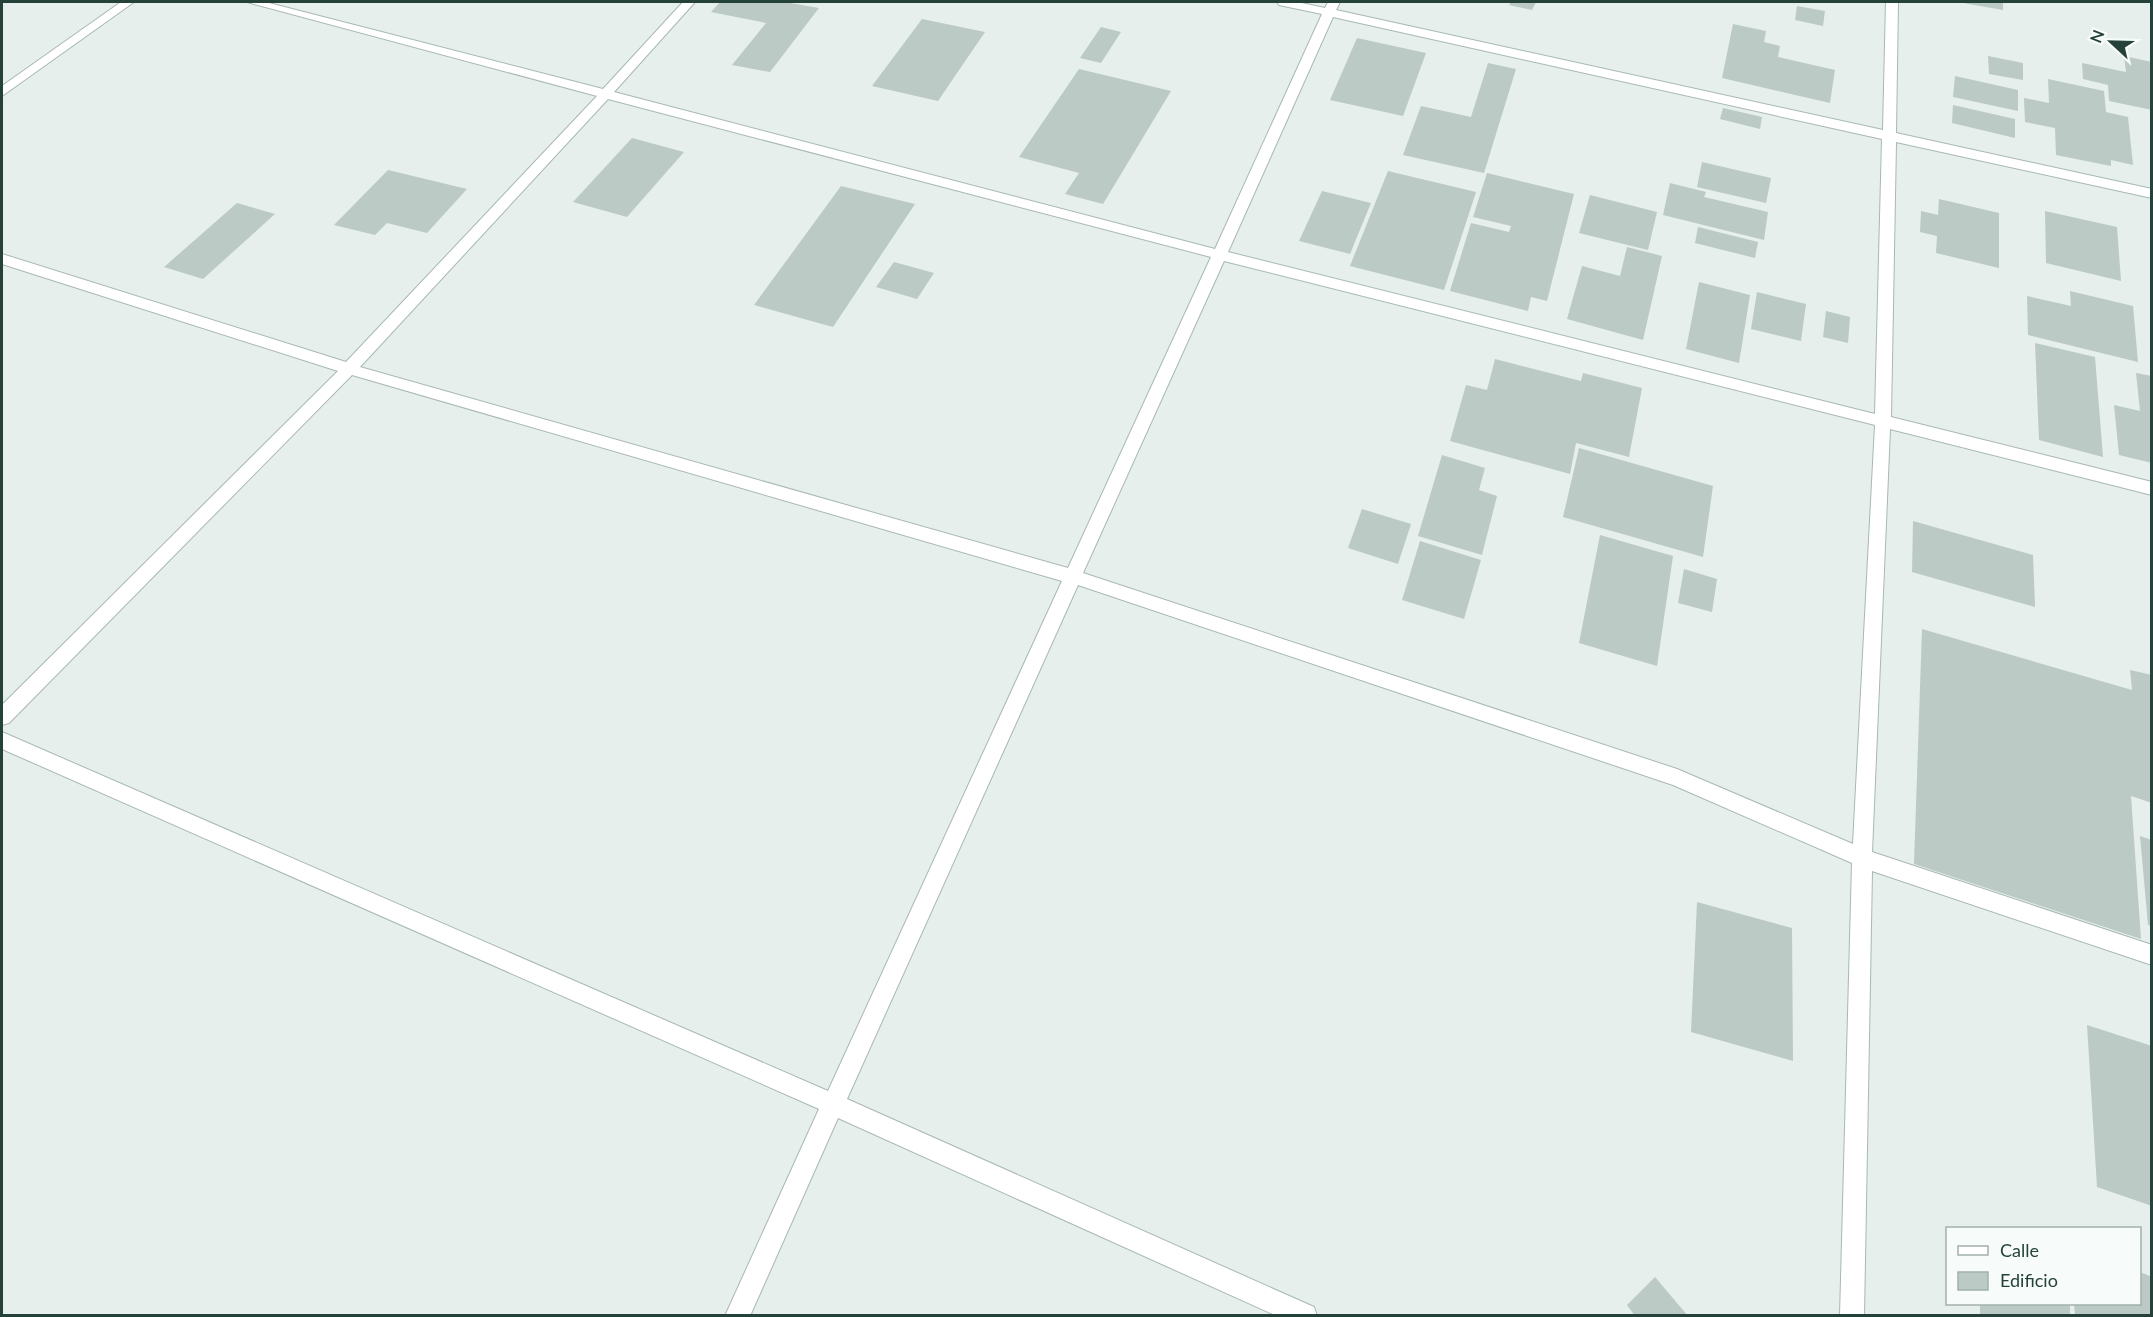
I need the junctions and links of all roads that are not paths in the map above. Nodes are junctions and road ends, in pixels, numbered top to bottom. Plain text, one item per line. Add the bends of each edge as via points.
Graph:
1 (129, 2) edge
2 (253, 2) edge
3 (689, 2) edge
4 (1282, 2) edge
5 (1892, 2) edge
6 (1332, 7) edge
7 (2, 92) edge
8 (605, 96) junction
9 (1890, 135) junction
10 (2151, 194) edge
11 (1220, 255) junction
12 (2, 259) edge
13 (349, 369) junction
14 (1883, 420) junction
15 (2151, 489) edge
16 (1074, 577) junction
17 (2, 717) edge
18 (2, 740) edge
19 (1862, 858) junction
20 (2151, 955) edge
21 (833, 1104) junction
22 (737, 1316) edge
23 (1305, 1316) edge
24 (1852, 1316) edge

1 - 7 street
2 - 8 street
3 - 8 street
4 - 6 street
5 - 9 street
6 - 9 street
6 - 11 street
8 - 11 street
8 - 13 street
9 - 10 street
9 - 14 street
11 - 14 street
11 - 16 street
12 - 13 street
13 - 16 street
13 - 17 street
14 - 15 street
14 - 19 street
16 - 19 street via 1677,778
16 - 21 street
18 - 21 street
19 - 20 street
19 - 24 street
21 - 22 street
21 - 23 street

